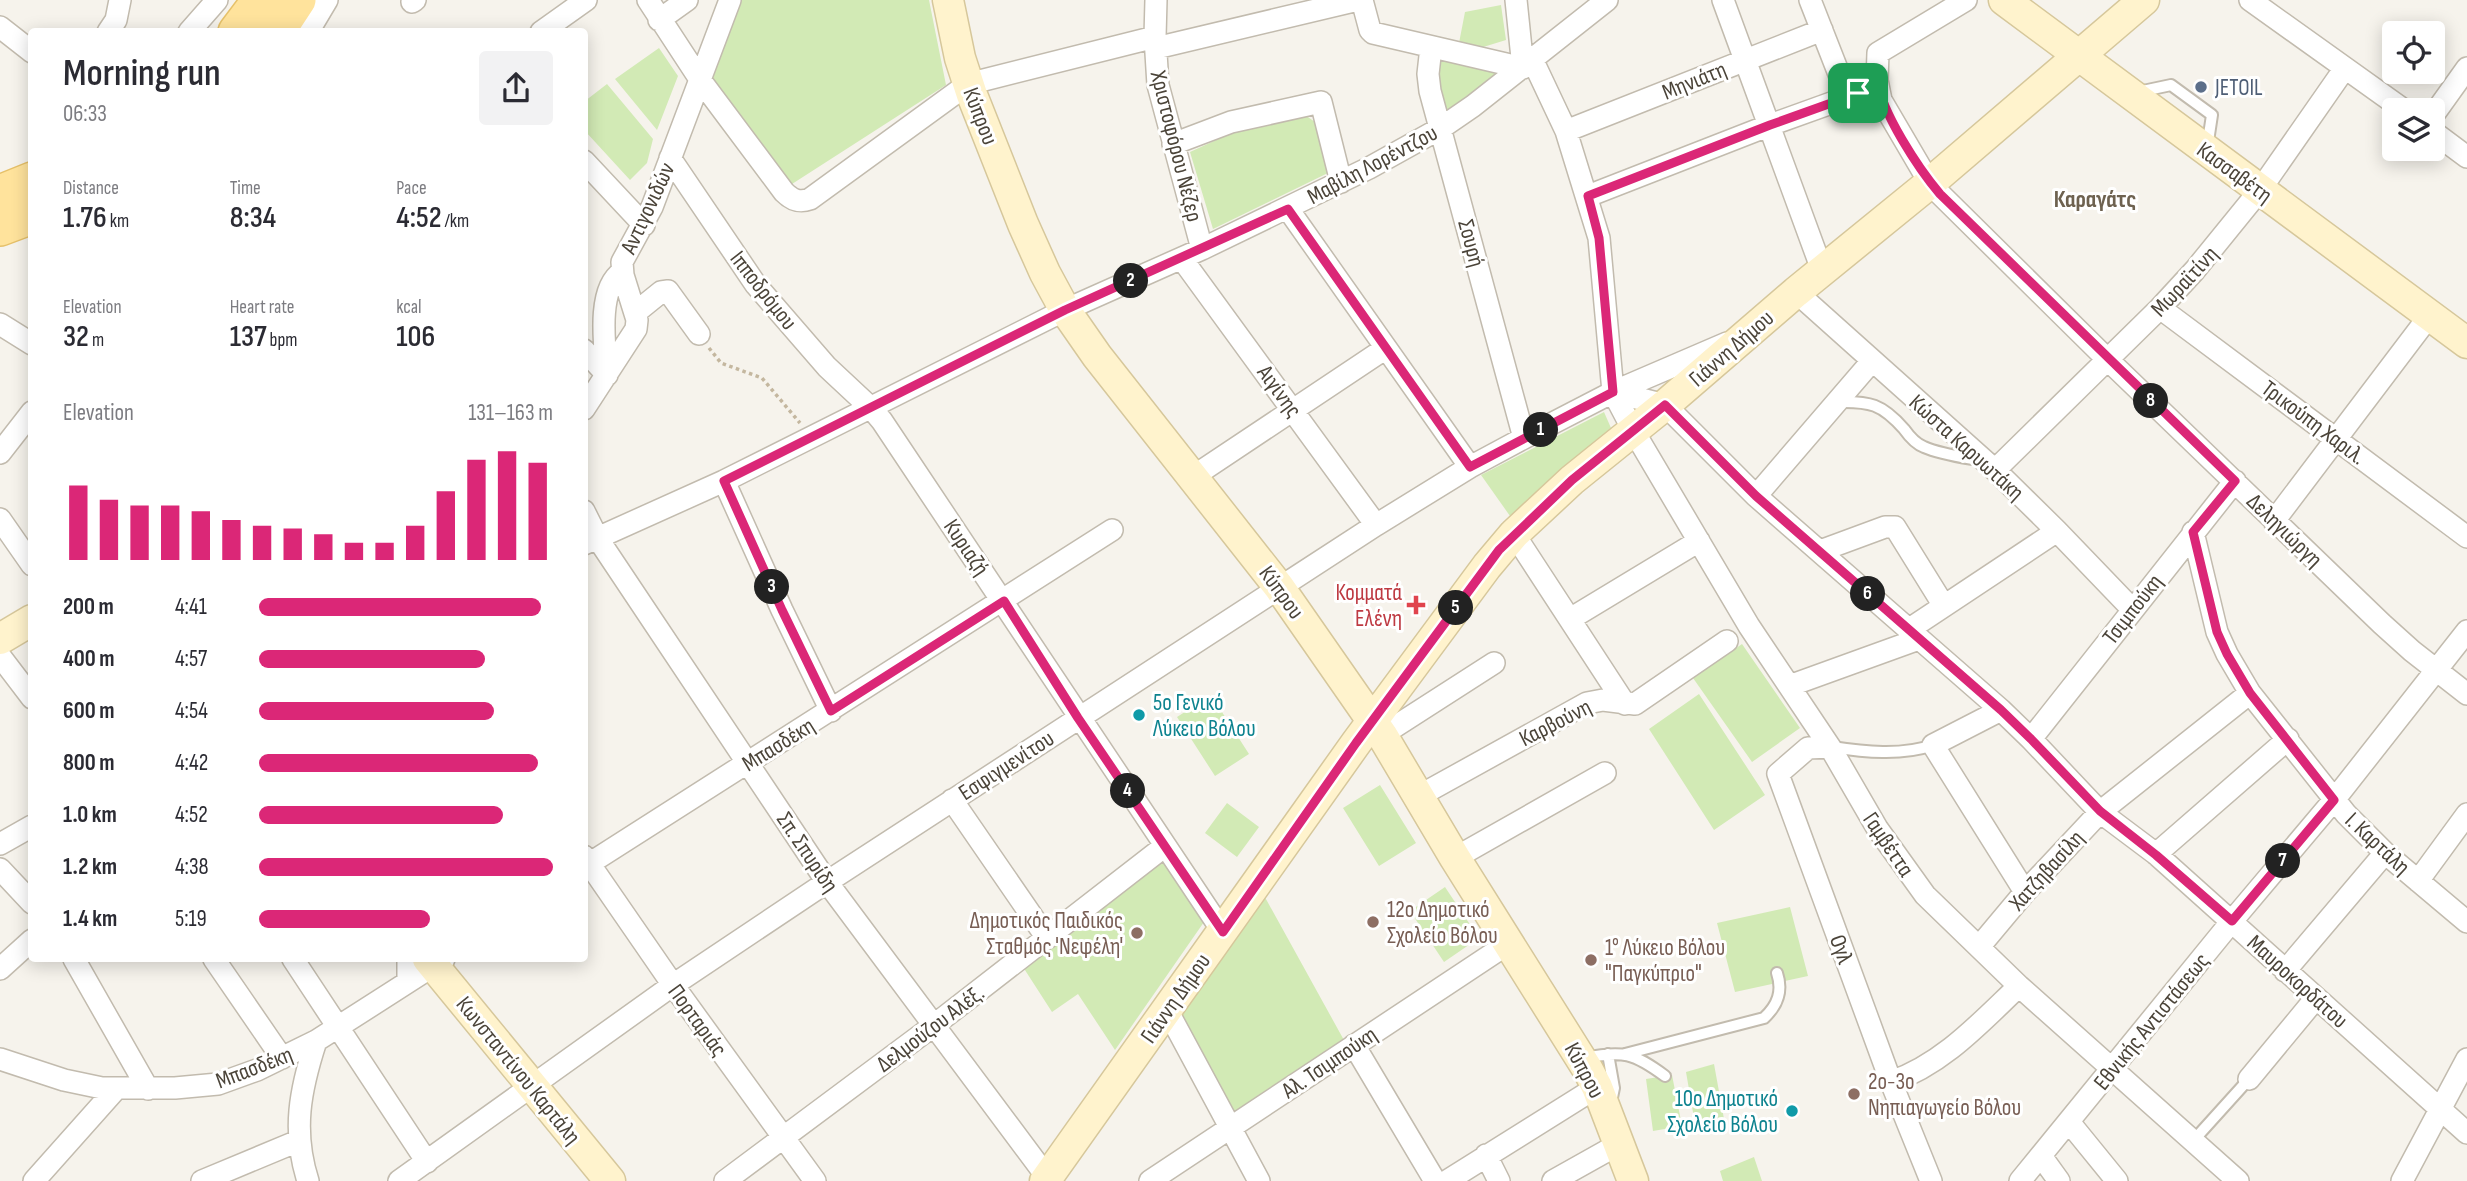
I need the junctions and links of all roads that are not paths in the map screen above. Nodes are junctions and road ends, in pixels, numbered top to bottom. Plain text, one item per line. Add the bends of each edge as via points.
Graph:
1 (120, 0) edge
2 (217, 0) edge
3 (260, 0) edge
4 (298, 0) edge
5 (327, 0) edge
6 (586, 0) edge
7 (648, 0) edge
8 (687, 0) edge
9 (730, 0) edge
10 (948, 0) edge
11 (1156, 0) edge
12 (1360, 0) edge
13 (1516, 0) edge
14 (1607, 0) edge
15 (1723, 0) edge
16 (1810, 0) edge
17 (1966, 0) edge
18 (2004, 0) edge
19 (2144, 0) edge
20 (2250, 0) edge
21 (659, 20) junction
22 (1, 28) edge
23 (111, 28) edge
24 (192, 28) edge
25 (239, 28) edge
26 (280, 28) edge
27 (310, 28) edge
28 (547, 28) edge
29 (1822, 30) junction
30 (1155, 43) junction
31 (1431, 47) junction
32 (28, 49) edge
33 (2079, 53) junction
34 (1744, 60) junction
35 (1528, 64) junction
36 (2345, 68) junction
37 (2467, 68) edge
38 (701, 80) junction
39 (1877, 80) junction
40 (968, 83) junction
41 (1848, 97) junction
42 (2387, 98) edge
43 (2445, 99) edge
44 (1770, 125) junction
45 (1441, 128) junction
46 (1566, 131) junction
47 (2445, 140) edge
48 (1173, 144) junction
49 (2467, 156) edge
50 (670, 158) junction
51 (588, 165) edge
52 (28, 182) edge
53 (1341, 182) junction
54 (1930, 183) junction
55 (2260, 190) junction
56 (0, 193) edge
57 (1588, 196) junction
58 (1288, 209) junction
59 (28, 218) edge
60 (644, 225) junction
61 (0, 228) edge
62 (1202, 249) junction
63 (1182, 258) junction
64 (1822, 271) junction
65 (622, 272) junction
66 (1796, 292) junction
67 (2160, 308) junction
68 (1065, 310) junction
69 (635, 313) junction
70 (2430, 315) junction
71 (0, 324) edge
72 (1750, 333) junction
73 (699, 334) road end
74 (28, 342) edge
75 (2467, 343) edge
76 (1386, 348) junction
77 (588, 354) edge
78 (2107, 359) junction
79 (1872, 360) junction
80 (607, 375) junction
81 (1613, 392) junction
82 (1837, 402) junction
83 (588, 403) edge
84 (1665, 405) junction
85 (872, 408) junction
86 (1293, 410) junction
87 (28, 417) edge
88 (1633, 430) junction
89 (1524, 438) junction
90 (2336, 439) junction
91 (0, 453) edge
92 (1989, 465) junction
93 (1470, 467) junction
94 (1194, 476) junction
95 (724, 481) junction
96 (2235, 481) junction
97 (1756, 496) junction
98 (0, 519) edge
99 (2274, 521) junction
100 (1376, 525) junction
101 (1112, 530) dead end
102 (2057, 531) junction
103 (2193, 532) junction
104 (1514, 534) junction
105 (2467, 537) edge
106 (591, 541) edge
107 (1699, 541) junction
108 (1820, 551) junction
109 (28, 559) edge
110 (1279, 587) junction
111 (1004, 601) junction
112 (1944, 606) junction
113 (2132, 609) junction
114 (1570, 619) junction
115 (28, 622) edge
116 (2467, 631) edge
117 (1914, 634) junction
118 (0, 639) edge
119 (1727, 641) dead end
120 (0, 656) edge
121 (1494, 663) dead end
122 (2437, 670) junction
123 (1789, 686) junction
124 (28, 693) edge
125 (2250, 693) junction
126 (2467, 694) edge
127 (1625, 704) junction
128 (2001, 710) junction
129 (831, 711) junction
130 (1078, 718) junction
131 (1378, 728) junction
132 (2031, 739) junction
133 (2288, 739) junction
134 (1933, 745) junction
135 (1830, 747) junction
136 (749, 763) junction
137 (1605, 773) dead end
138 (1419, 796) junction
139 (952, 800) junction
140 (2334, 800) junction
141 (2100, 811) junction
142 (2467, 814) edge
143 (28, 828) edge
144 (0, 844) edge
145 (1165, 846) junction
146 (2385, 853) junction
147 (2156, 855) junction
148 (1455, 858) junction
149 (588, 861) edge
150 (588, 865) edge
151 (0, 869) edge
152 (2418, 880) junction
153 (827, 882) junction
154 (2025, 892) junction
155 (28, 899) edge
156 (2232, 921) junction
157 (2467, 922) edge
158 (1223, 932) junction
159 (1047, 938) junction
160 (1509, 943) junction
161 (28, 944) edge
162 (1979, 947) junction
163 (76, 962) edge
164 (216, 962) edge
165 (295, 962) edge
166 (424, 965) edge
167 (0, 969) edge
168 (2285, 971) junction
169 (1777, 973) dead end
170 (673, 985) junction
171 (2019, 986) junction
172 (2316, 998) junction
173 (1167, 1010) junction
174 (338, 1026) junction
175 (933, 1026) junction
176 (316, 1041) junction
177 (1354, 1045) junction
178 (1625, 1054) junction
179 (1595, 1057) junction
180 (282, 1058) junction
181 (2467, 1059) edge
182 (2, 1062) edge
183 (2112, 1070) junction
184 (1665, 1076) dead end
185 (2249, 1079) joint
186 (1891, 1082) junction
187 (531, 1087) junction
188 (1597, 1087) junction
189 (148, 1089) junction
190 (115, 1090) junction
191 (2440, 1109) junction
192 (1608, 1115) junction
193 (2069, 1122) junction
194 (1230, 1128) junction
195 (2467, 1133) edge
196 (783, 1138) junction
197 (298, 1141) junction
198 (2193, 1141) junction
199 (1619, 1144) junction
200 (1486, 1155) junction
201 (2041, 1156) junction
202 (427, 1162) junction
203 (43, 1177) edge
204 (407, 1179) edge
205 (1047, 1180) edge
206 (202, 1181) edge
207 (308, 1181) edge
208 (610, 1181) edge
209 (725, 1181) edge
210 (815, 1181) edge
211 (1150, 1181) edge
212 (1259, 1181) edge
213 (1435, 1181) edge
214 (1447, 1181) edge
215 (1499, 1181) edge
216 (1553, 1181) edge
217 (1633, 1181) edge
218 (1931, 1181) edge
219 (2020, 1181) edge
220 (2059, 1181) edge
221 (2117, 1181) edge
222 (2238, 1181) edge
223 (2402, 1181) edge

1 - 23 street
2 - 24 street
3 - 25 main road
4 - 26 main road
5 - 27 street
6 - 28 street
7 - 21 street
8 - 21 street
9 - 38 street, Αντιγονιδών
10 - 40 street, Κύπρου
11 - 30 street, Χριστοφόρου Νέζερ
12 - 30 street
12 - 31 street via 1373,33
13 - 35 street
14 - 35 street, Μαβίλη Λορέντζου
15 - 34 street
16 - 29 street
17 - 39 street via 1879,50
18 - 33 street, Κασσαβέτη
19 - 33 street, Γιάννη Δήμου
20 - 36 street
21 - 38 street
22 - 32 street
29 - 34 street, Μηνιάτη
29 - 41 street
30 - 40 street
30 - 48 street, Χριστοφόρου Νέζερ via 1158,85
31 - 35 street
31 - 45 street, Σουρή via 1428,81
33 - 54 street, Γιάννη Δήμου
33 - 55 street, Κασσαβέτη
34 - 44 street
34 - 46 street, Μηνιάτη
35 - 45 street, Μαβίλη Λορέντζου
35 - 46 street
36 - 42 street
36 - 55 street, Μωραϊτίνη
37 - 43 street
38 - 40 street via 784,192 798,201 810,198
38 - 50 street, Αντιγονιδών
39 - 41 street
39 - 54 street, Δεληγιώργη via 1881,100
40 - 68 street, Κύπρου via 1023,224
41 - 44 street
44 - 57 street
44 - 64 street
45 - 53 street, Μαβίλη Λορέντζου
45 - 89 street, Σουρή
46 - 57 street
47 - 49 street
48 - 53 street via 1231,122 1321,102
48 - 62 street, Χριστοφόρου Νέζερ
50 - 60 street, Αντιγονιδών
50 - 85 street, Ιπποδρόμου via 756,285 827,367
51 - 60 street
52 - 56 main road
53 - 58 street, Μαβίλη Λορέντζου
54 - 64 street, Γιάννη Δήμου
54 - 78 street, Δεληγιώργη
55 - 67 street, Μωραϊτίνη via 2224,238
55 - 70 street, Κασσαβέτη
57 - 81 street via 1599,238
58 - 62 street, Μαβίλη Λορέντζου
58 - 76 street
59 - 61 main road
60 - 65 street, Αντιγονιδών via 624,257
62 - 63 street, Μαβίλη Λορέντζου
63 - 68 street, Μαβίλη Λορέντζου
63 - 86 street, Αιγίνης
64 - 66 street, Γιάννη Δήμου
65 - 69 street, Αντιγονιδών
65 - 80 street via 613,279 606,305
66 - 72 street, Γιάννη Δήμου
66 - 79 street, Κώστα Καρυωτάκη
67 - 78 street, Μωραϊτίνη
67 - 90 street, Τρικούπη Χαριλ.
68 - 85 street, Μαβίλη Λορέντζου
68 - 94 street, Κύπρου
69 - 73 street via 667,291
69 - 80 street via 636,329
70 - 75 street, Κασσαβέτη
70 - 90 street
71 - 74 street
72 - 81 street, Εσφιγμενίτου
72 - 84 street, Γιάννη Δήμου
76 - 86 street
76 - 93 street
77 - 80 street
78 - 92 street, Μωραϊτίνη
78 - 96 street, Δεληγιώργη
79 - 82 street
79 - 92 street, Κώστα Καρυωτάκη
80 - 83 street
81 - 84 street
81 - 88 street, Γαμβέττα
81 - 89 street, Εσφιγμενίτου
82 - 92 lane via 1879,406 1924,447
82 - 97 street
84 - 88 street, Γιάννη Δήμου
84 - 97 street, Μαυροκορδάτου
85 - 95 street, Μαβίλη Λορέντζου
85 - 111 street, Κυριαζή
86 - 94 street
86 - 100 street, Αιγίνης
87 - 91 street
88 - 104 street, Γιάννη Δήμου
88 - 107 street, Γαμβέττα
89 - 93 street, Εσφιγμενίτου
90 - 99 street
90 - 105 street, Τρικούπη Χαριλ.
92 - 102 street, Κώστα Καρυωτάκη
93 - 100 street, Εσφιγμενίτου
94 - 110 street, Κύπρου
95 - 106 street, Μαβίλη Λορέντζου
95 - 129 street
96 - 99 street, Δεληγιώργη
96 - 103 street, Τσιμπούκη
97 - 108 street, Μαυροκορδάτου
98 - 109 street
99 - 122 street, Δεληγιώργη via 2400,642
100 - 110 street, Εσφιγμενίτου
101 - 111 street, Μπασδέκη
102 - 112 street
102 - 113 street, Κώστα Καρυωτάκη
103 - 113 street, Τσιμπούκη
103 - 125 street, Ι. Καρτάλη via 2217,632
104 - 114 street
104 - 131 street, Γιάννη Δήμου via 1487,566
106 - 136 street, Σπ. Σπυρίδη
107 - 114 street
107 - 123 street, Γαμβέττα
108 - 112 street via 1895,527
108 - 117 street, Μαυροκορδάτου
110 - 130 street, Εσφιγμενίτου
110 - 131 street, Κύπρου
111 - 129 street, Μπασδέκη
111 - 130 street, Κυριαζή
112 - 117 street
113 - 132 street, Τσιμπούκη
114 - 127 street
115 - 118 street
116 - 122 street, Εθνικής Αντιστάσεως
117 - 123 street
117 - 128 street, Μαυροκορδάτου
119 - 127 street, Καρβούνη via 1635,704
120 - 124 street
121 - 131 street
122 - 126 street, Δεληγιώργη
122 - 140 street, Εθνικής Αντιστάσεως
123 - 135 street, Γαμβέττα
125 - 133 street, Ι. Καρτάλη
125 - 141 street, Χατζηβασίλη
127 - 138 street, Καρβούνη via 1603,699 1581,705
128 - 132 street, Μαυροκορδάτου
128 - 134 street
129 - 136 street, Μπασδέκη
130 - 139 street, Εσφιγμενίτου
130 - 145 street, Κυριαζή
131 - 138 street, Κύπρου
131 - 158 street, Γιάννη Δήμου
132 - 141 street, Μαυροκορδάτου
133 - 140 street, Ι. Καρτάλη
133 - 147 street
134 - 135 lane via 1867,751
134 - 154 street
135 - 162 street, Γαμβέττα via 1903,866 1925,895
135 - 186 street, Ογλ via 1808,748 1778,774
136 - 149 street, Μπασδέκη
136 - 153 street, Σπ. Σπυρίδη
137 - 148 street
138 - 148 street, Κύπρου
139 - 153 street, Εσφιγμενίτου
139 - 159 street
140 - 146 street, Ι. Καρτάλη
140 - 156 street, Εθνικής Αντιστάσεως
141 - 147 street, Μαυροκορδάτου
141 - 154 street, Χατζηβασίλη
142 - 152 street
143 - 144 street
145 - 158 street, Κυριαζή
145 - 159 street, Δελμούζου Αλέξ.
146 - 152 street, Ι. Καρτάλη
146 - 168 street
147 - 156 street, Μαυροκορδάτου
148 - 160 street, Κύπρου
150 - 170 street, Πορταριάς
151 - 155 street
152 - 157 street, Ι. Καρτάλη
153 - 170 street, Εσφιγμενίτου
153 - 175 street, Σπ. Σπυρίδη
154 - 162 street, Χατζηβασίλη
156 - 168 street, Μαυροκορδάτου
156 - 183 street, Εθνικής Αντιστάσεως
158 - 173 street, Γιάννη Δήμου
159 - 175 street, Δελμούζου Αλέξ.
160 - 177 street, Αλ. Τσιμπούκη
160 - 179 street, Κύπρου
161 - 167 street
162 - 171 street, Γαμβέττα
163 - 189 street
164 - 180 street
165 - 174 street
166 - 174 street, Μπασδέκη
166 - 187 street, Κωνσταντίνου Καρτάλη
168 - 172 street, Μαυροκορδάτου
169 - 178 lane via 1781,986 1775,1007 1764,1018
170 - 187 street, Εσφιγμενίτου
170 - 196 street, Πορταριάς
171 - 183 street, Γαμβέττα
171 - 186 street via 1940,1058
172 - 185 street
172 - 191 street, Μαυροκορδάτου
173 - 194 street
173 - 205 street, Γιάννη Δήμου
174 - 176 street, Μπασδέκη
174 - 202 street
175 - 196 street, Δελμούζου Αλέξ.
175 - 205 street, Σπ. Σπυρίδη
176 - 180 street, Μπασδέκη
176 - 197 street via 299,1109
177 - 194 street, Αλ. Τσιμπούκη
177 - 213 street
178 - 179 lane
178 - 184 lane via 1642,1059
179 - 188 street, Κύπρου
179 - 192 lane via 1614,1088
180 - 189 street, Μπασδέκη via 218,1084
181 - 191 street
182 - 190 street, Μπασδέκη
183 - 193 street, Εθνικής Αντιστάσεως
183 - 198 street, Γαμβέττα
185 - 198 lane
186 - 218 street, Ογλ
187 - 202 street, Εσφιγμενίτου
187 - 208 street, Κωνσταντίνου Καρτάλη
188 - 192 street, Κύπρου
188 - 200 street
189 - 190 street, Μπασδέκη
190 - 203 street
191 - 195 street, Μαυροκορδάτου
191 - 223 street
192 - 199 street, Κύπρου
193 - 201 street, Εθνικής Αντιστάσεως
193 - 221 street
194 - 211 street, Αλ. Τσιμπούκη
194 - 212 street
196 - 209 street, Δελμούζου Αλέξ.
196 - 210 street, Πορταριάς
197 - 206 street
197 - 207 street
198 - 222 street, Γαμβέττα
199 - 216 street
199 - 217 street, Κύπρου
200 - 214 street
200 - 215 street
201 - 219 street, Εθνικής Αντιστάσεως
201 - 220 street
202 - 204 street, Εσφιγμενίτου

